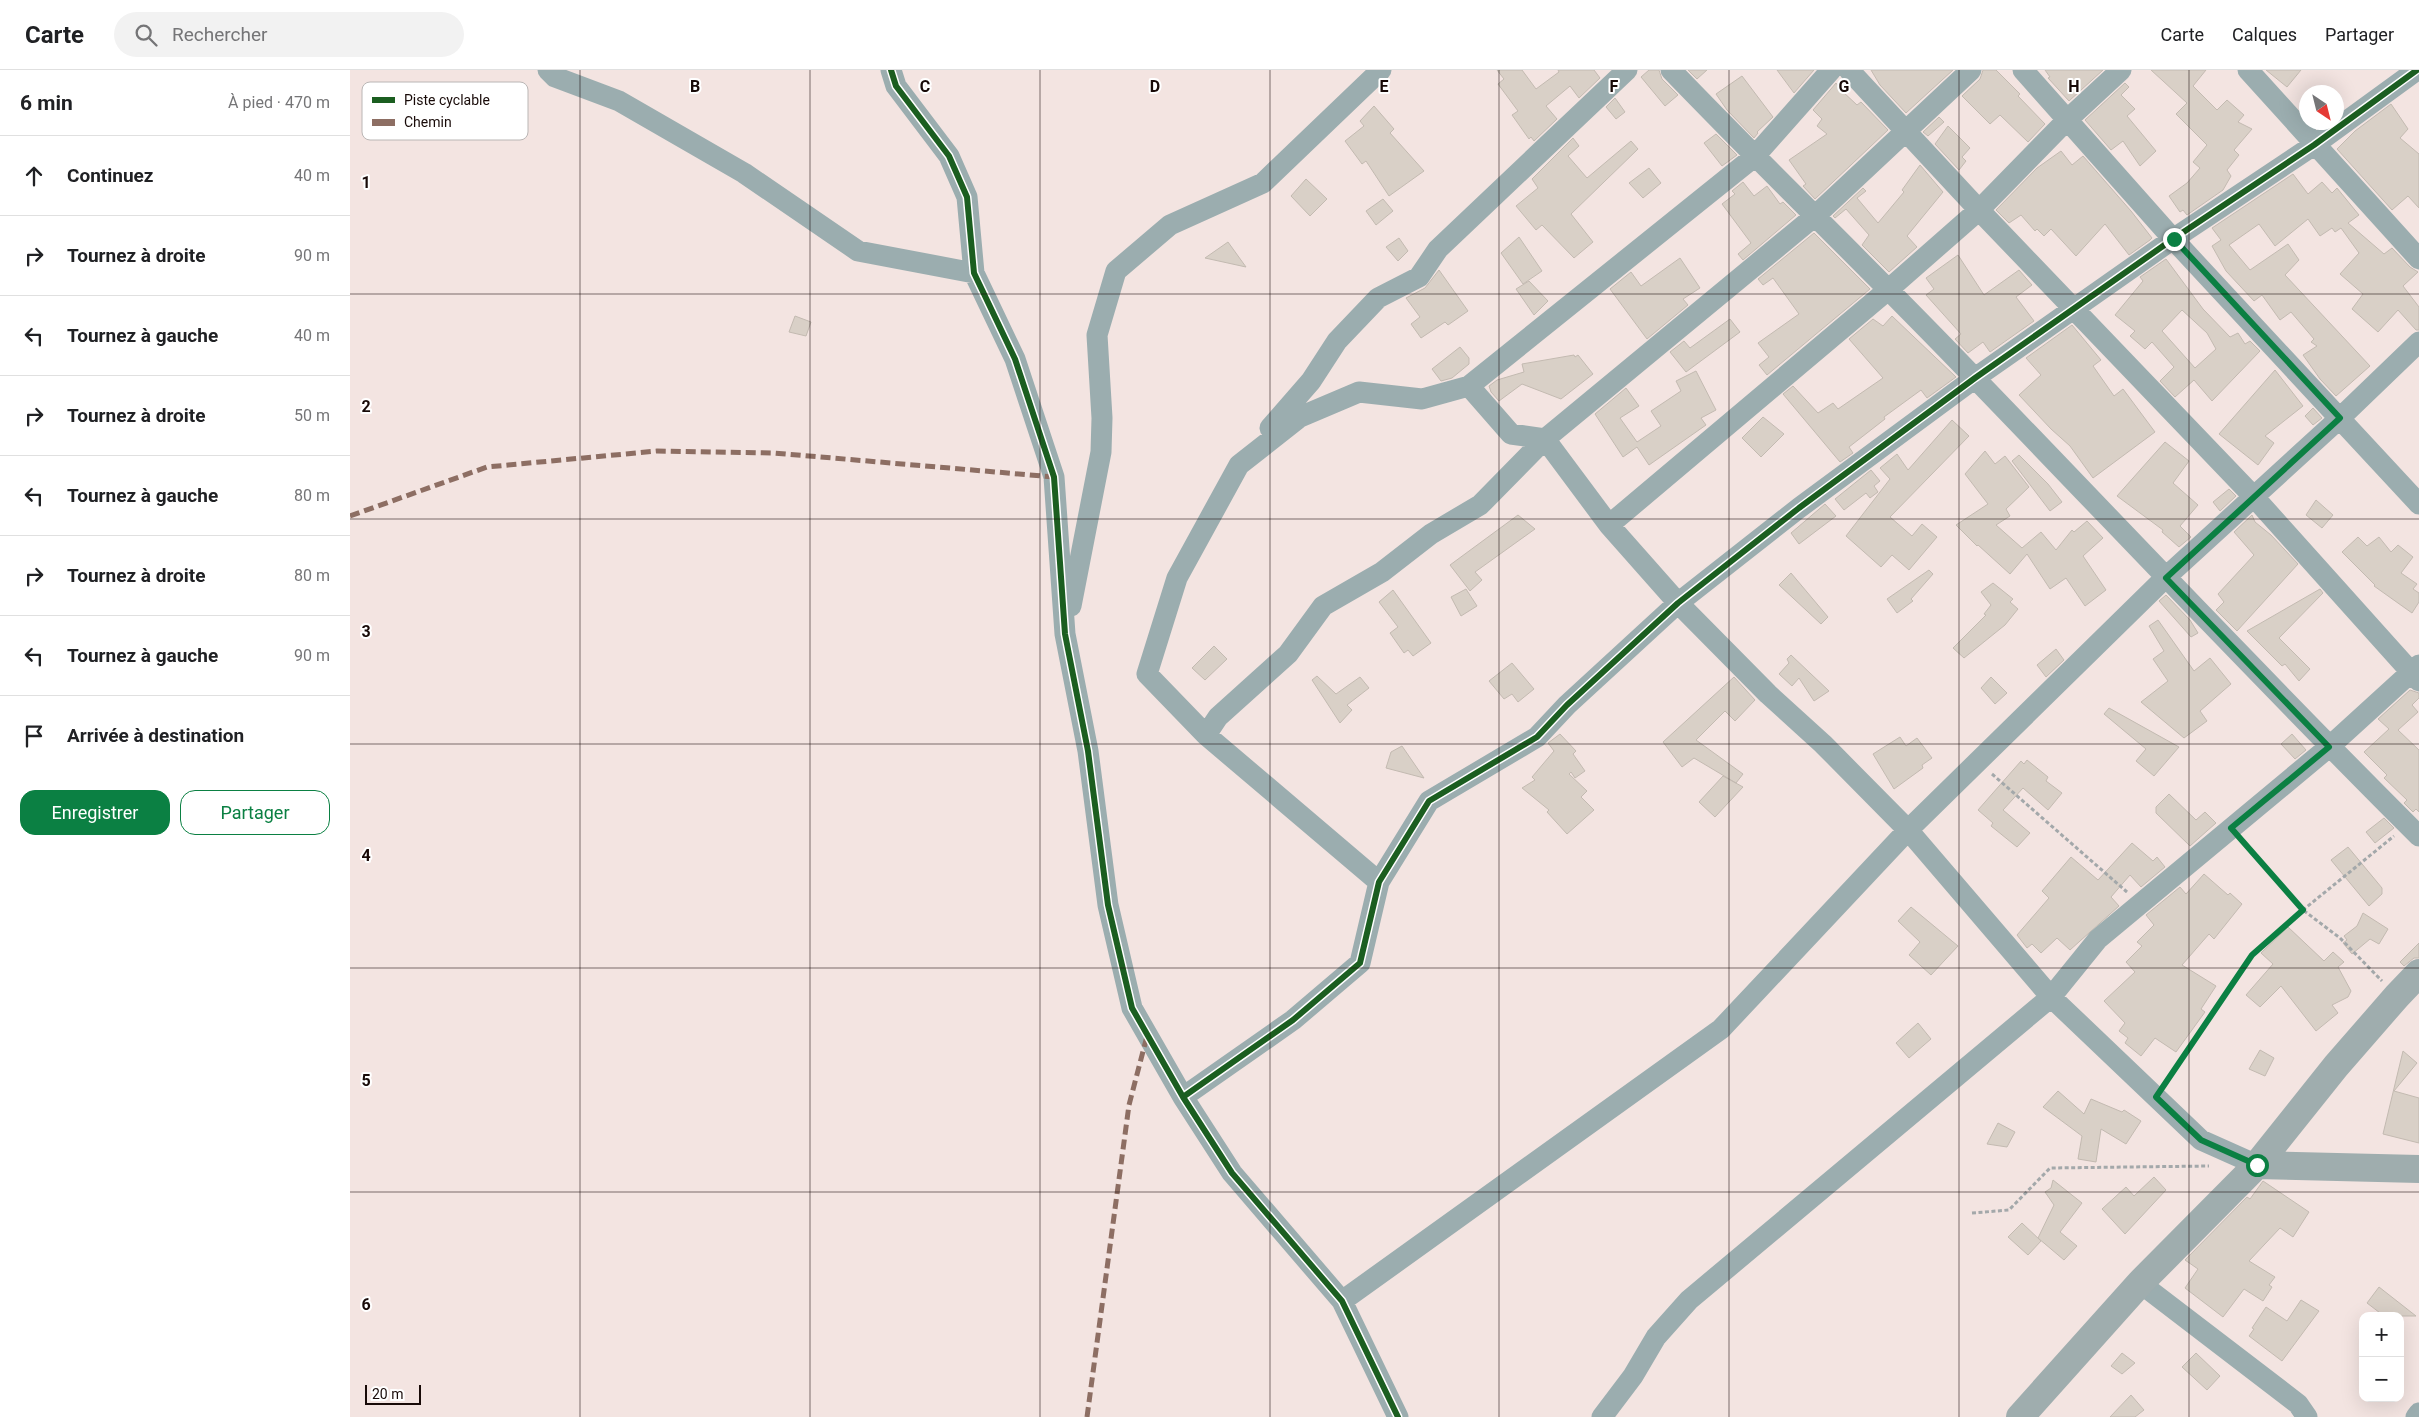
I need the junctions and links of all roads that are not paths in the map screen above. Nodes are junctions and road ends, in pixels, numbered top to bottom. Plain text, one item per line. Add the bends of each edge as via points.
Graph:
1 (548, 70) edge
2 (891, 70) edge
3 (1381, 70) edge
4 (1627, 70) edge
5 (1671, 70) edge
6 (1830, 70) edge
7 (1849, 70) edge
8 (1971, 70) edge
9 (2022, 70) edge
10 (2122, 70) edge
11 (2248, 70) edge
12 (2416, 70) edge
13 (2067, 120) junction
14 (1905, 130) junction
15 (2314, 144) junction
16 (1754, 157) junction
17 (1979, 210) junction
18 (1815, 216) junction
19 (2174, 239) junction
20 (2419, 259) edge
21 (974, 273) junction
22 (1889, 289) junction
23 (2072, 309) junction
24 (2419, 342) edge
25 (1975, 378) junction
26 (1469, 386) junction
27 (2340, 418) junction
28 (1545, 440) junction
29 (1239, 465) junction
30 (2254, 497) junction
31 (2419, 504) edge
32 (1609, 525) junction
33 (2166, 578) junction
34 (1678, 603) junction
35 (1065, 634) junction
36 (2416, 673) edge
37 (1206, 735) junction
38 (2329, 747) junction
39 (1908, 830) junction
40 (2413, 830) edge
41 (1379, 882) junction
42 (2419, 973) edge
43 (2051, 997) junction
44 (1183, 1097) junction
45 (2257, 1165) junction
46 (2419, 1169) edge
47 (2140, 1283) junction
48 (1342, 1301) junction
49 (2419, 1413) edge
50 (2024, 1416) edge
51 (1398, 1417) edge
52 (1602, 1417) edge
53 (2307, 1417) edge
54 (2416, 1417) edge

1 - 21 street via 555,77 620,101 744,173 858,251
2 - 21 street via 896,86 949,156 967,197
3 - 35 street via 1263,183 1170,225 1116,271 1097,335 1101,452
4 - 29 street via 1438,249 1419,277 1378,298 1337,341 1311,381
5 - 16 street
6 - 16 street
7 - 14 street
8 - 14 street
9 - 13 street
10 - 13 street
11 - 15 street
12 - 15 street
13 - 17 street
13 - 19 street
14 - 17 street
14 - 18 street
15 - 19 street
15 - 20 street
16 - 18 street
16 - 26 street
17 - 22 street
17 - 23 street
18 - 22 street
18 - 28 street
19 - 23 street
19 - 27 street
21 - 35 street via 1015,358 1054,477
22 - 25 street
22 - 32 street
23 - 25 street
23 - 30 street
24 - 27 street
25 - 33 street
25 - 34 street via 1799,508
26 - 28 street via 1511,434
26 - 29 street via 1422,399 1359,392 1300,417
27 - 30 street
27 - 31 street
28 - 32 street
28 - 37 street via 1480,505 1431,534 1382,572 1323,606 1288,654 1218,716
29 - 37 street via 1177,578 1148,674
30 - 33 street
30 - 36 street
32 - 34 street
33 - 38 street
33 - 39 street
34 - 39 street
34 - 41 street via 1567,705 1537,737 1429,802
35 - 44 street via 1088,751 1108,905 1132,1008
36 - 38 street
37 - 41 street
38 - 40 street
38 - 43 street via 2098,939
39 - 43 street
39 - 48 street via 1721,1029
41 - 44 street via 1360,963 1292,1020
42 - 45 street via 2336,1066
43 - 45 street via 2201,1140
43 - 52 street via 1689,1300 1656,1337 1633,1376
44 - 48 street via 1232,1173
45 - 46 street
45 - 47 street
47 - 50 street
47 - 53 street via 2298,1404
48 - 51 street
49 - 54 street

